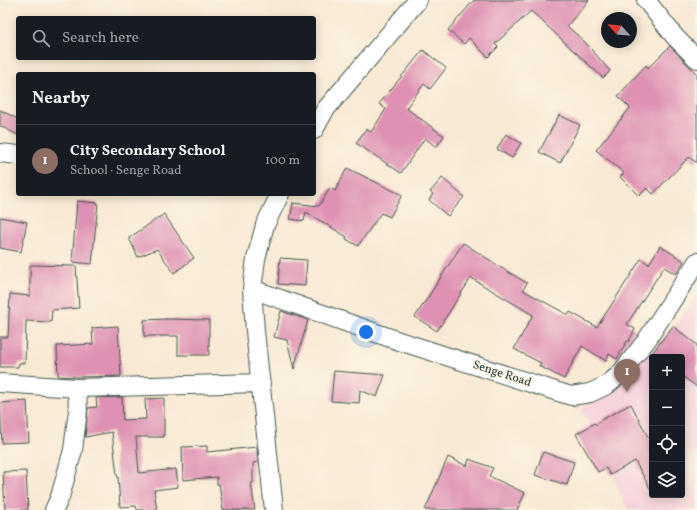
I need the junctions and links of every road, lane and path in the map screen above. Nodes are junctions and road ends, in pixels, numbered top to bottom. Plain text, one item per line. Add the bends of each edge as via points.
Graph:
1 (418, 0) edge
2 (646, 0) edge
3 (697, 59) edge
4 (316, 126) edge
5 (0, 153) edge
6 (16, 155) edge
7 (279, 196) edge
8 (697, 262) edge
9 (252, 289) junction
10 (0, 383) edge
11 (261, 383) junction
12 (78, 388) junction
13 (54, 510) edge
14 (274, 510) edge

1 - 4 street via 325,110
2 - 3 street via 675,37
5 - 6 street
7 - 9 street via 265,225 256,259
8 - 9 street, Senge Road via 646,341 620,374 607,385 590,393 571,396 396,340
9 - 11 street
10 - 12 street
11 - 12 street
11 - 14 street
12 - 13 street via 73,450

